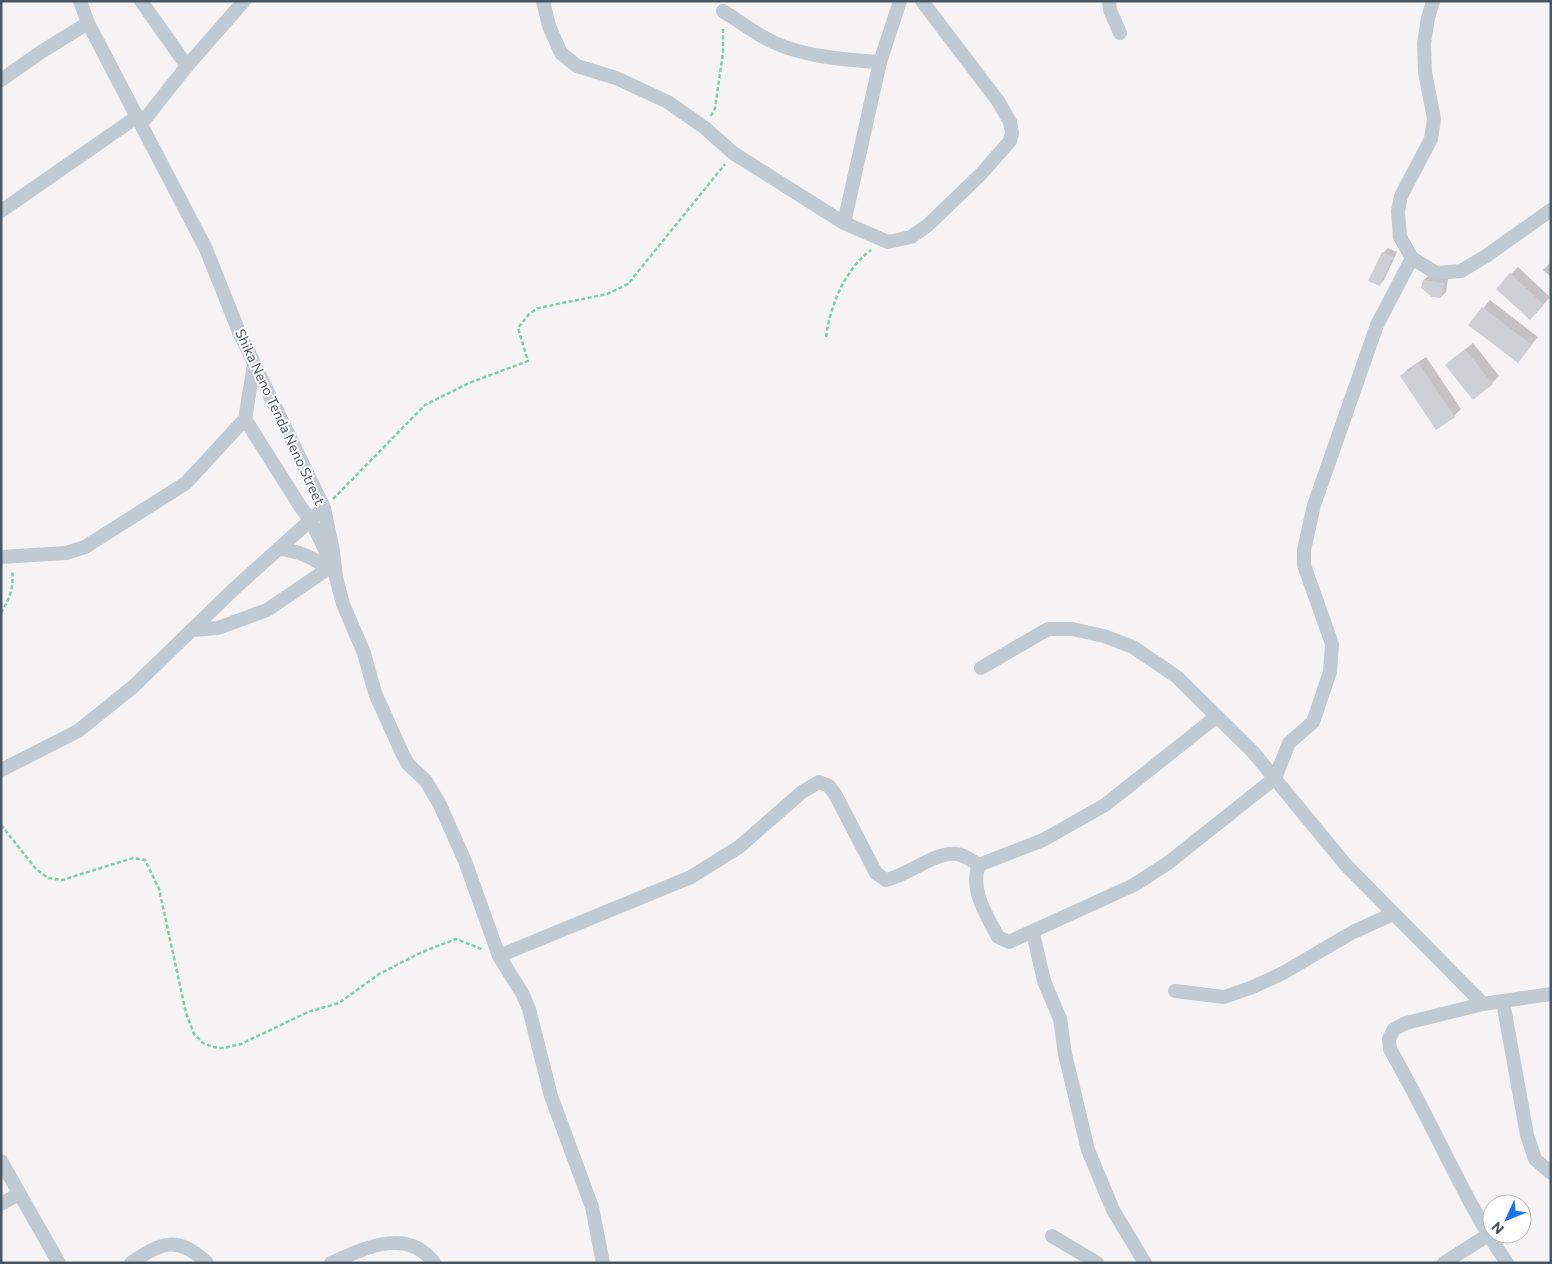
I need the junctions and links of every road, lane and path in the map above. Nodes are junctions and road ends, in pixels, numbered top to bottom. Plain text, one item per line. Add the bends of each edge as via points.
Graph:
1 (80, 1) edge
2 (142, 1) edge
3 (244, 1) edge
4 (543, 1) edge
5 (900, 1) edge
6 (922, 1) edge
7 (1109, 1) edge
8 (1432, 1) edge
9 (723, 11) joint
10 (88, 23) junction
11 (1120, 34) dead end
12 (880, 62) junction
13 (187, 66) junction
14 (1, 80) edge
15 (140, 120) junction
16 (705, 128) junction
17 (733, 153) junction
18 (1551, 210) edge
19 (1, 211) edge
20 (844, 223) junction
21 (888, 242) junction
22 (1412, 258) junction
23 (826, 337) dead end
24 (254, 366) junction
25 (245, 419) junction
26 (324, 508) junction
27 (311, 521) junction
28 (278, 549) junction
29 (5, 556) edge
30 (332, 571) junction
31 (1, 613) edge
32 (192, 630) junction
33 (981, 668) dead end
34 (1216, 717) junction
35 (1, 770) edge
36 (1275, 778) junction
37 (1, 825) edge
38 (979, 865) junction
39 (1393, 914) junction
40 (1033, 932) junction
41 (499, 956) junction
42 (1174, 991) dead end
43 (1551, 994) edge
44 (1503, 1002) junction
45 (1483, 1004) junction
46 (1, 1161) edge
47 (1551, 1173) edge
48 (19, 1194) junction
49 (1, 1204) edge
50 (1482, 1224) edge
51 (1052, 1236) dead end
52 (1482, 1239) edge
53 (1494, 1244) edge
54 (59, 1263) edge
55 (131, 1263) edge
56 (207, 1263) edge
57 (331, 1263) edge
58 (434, 1263) edge
59 (603, 1263) edge
60 (1097, 1263) edge
61 (1145, 1263) edge
62 (1444, 1263) edge
63 (1507, 1263) edge

1 - 10 street, Shika Neno Tenda Neno Street
2 - 13 street
3 - 13 street
4 - 16 street via 549,26 561,53 578,66 616,78 668,102
5 - 12 street
6 - 21 street via 998,101 1010,122 1012,133 1010,141 981,174 928,224 911,236
7 - 11 street
8 - 22 street via 1424,43 1425,72 1434,120 1431,139 1401,196 1398,211 1400,237
9 - 12 street via 766,39 794,50
9 - 16 path via 723,53 715,108
10 - 14 street
10 - 15 street, Shika Neno Tenda Neno Street
12 - 20 street
13 - 15 street
15 - 19 street
15 - 24 street, Shika Neno Tenda Neno Street via 206,249
16 - 17 street
17 - 20 street
17 - 26 path via 628,284 607,294 538,308 529,314 518,328 528,361 469,383 425,405
18 - 22 street via 1461,271 1436,273
20 - 21 street
21 - 23 path via 862,257 845,281 829,317
22 - 36 street via 1377,326 1314,505 1304,565 1332,644 1330,672 1313,722 1289,743
24 - 25 street
24 - 26 street, Shika Neno Tenda Neno Street
25 - 27 street
25 - 29 street via 186,483 85,547 66,553
26 - 27 street
26 - 30 street, Shika Neno Tenda Neno Street via 333,551
27 - 28 street
27 - 30 street
28 - 30 street via 294,550
28 - 32 street
29 - 31 path via 13,581 11,596
30 - 32 street via 266,610 218,628
30 - 41 street, Shika Neno Tenda Neno Street via 364,653 375,693 402,755 426,781 440,805 465,861
32 - 35 street via 134,686 78,731
33 - 34 street via 1048,629 1072,629 1133,647 1178,677
34 - 36 street via 1254,752
34 - 38 street via 1105,805 1043,840
36 - 39 street via 1344,864
36 - 40 street via 1168,863 1134,885
37 - 41 path via 36,869 48,878 62,880 133,858 145,860 159,889 186,1013 194,1034 213,1047 241,1044 308,1012 339,1003 379,974 456,939
38 - 40 street via 975,874 976,884 998,937 1010,942
38 - 41 street via 958,854 943,854 897,878 886,880 876,873 829,786 819,782 802,792 739,847 691,877
39 - 42 street via 1353,932 1284,973 1224,997
39 - 45 street
40 - 61 street via 1044,981 1060,1019 1088,1150 1113,1210
41 - 59 street, Shika Neno Tenda Neno Street via 529,1009 551,1096 592,1207
43 - 44 street
44 - 45 street
44 - 47 street via 1526,1135 1535,1159
45 - 50 street via 1406,1023 1394,1029 1389,1039 1390,1049
46 - 48 street
48 - 49 street
48 - 54 street
51 - 60 street
52 - 62 street
53 - 63 street
55 - 56 street via 153,1248 174,1244 194,1251
57 - 58 street via 378,1245 396,1242 413,1245

